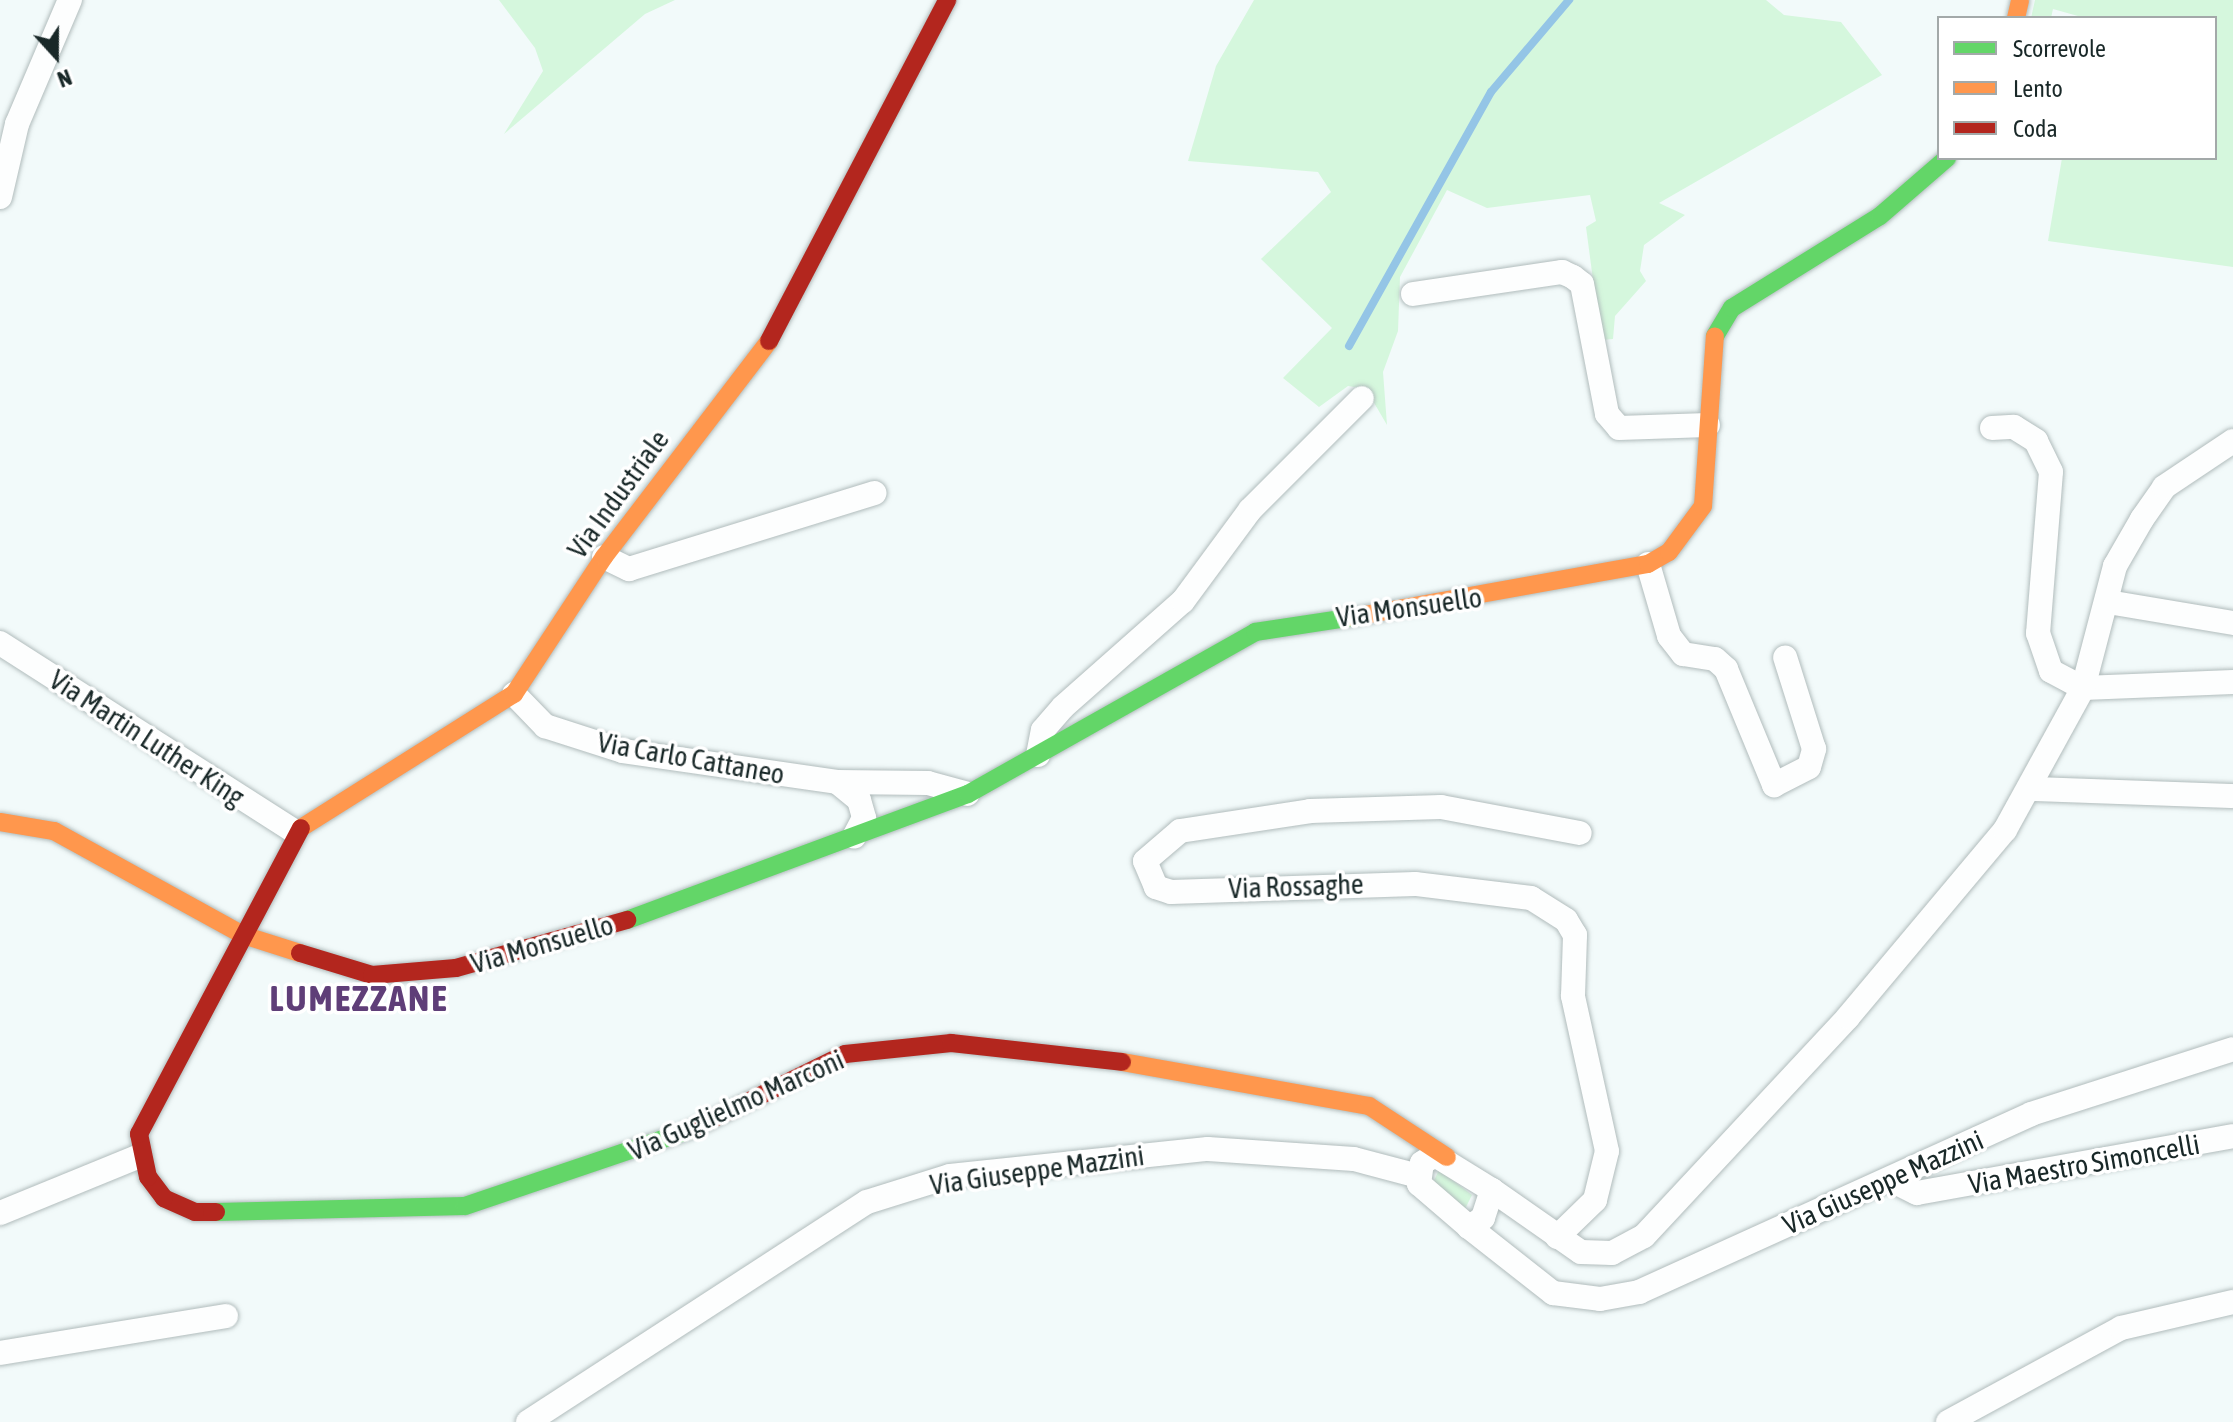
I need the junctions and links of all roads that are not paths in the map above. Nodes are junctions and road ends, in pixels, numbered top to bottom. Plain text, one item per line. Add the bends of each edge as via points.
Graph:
1 (70, 0) edge
2 (947, 0) edge
3 (1945, 160) edge
4 (0, 197) edge
5 (1413, 294) dead end
6 (1362, 398) dead end
7 (1708, 425) junction
8 (1992, 428) dead end
9 (2233, 441) edge
10 (875, 493) dead end
11 (604, 557) junction
12 (1648, 564) junction
13 (2108, 602) junction
14 (2233, 623) edge
15 (0, 643) edge
16 (1785, 657) dead end
17 (2233, 682) edge
18 (2083, 688) junction
19 (514, 694) junction
20 (1038, 755) junction
21 (837, 782) junction
22 (880, 783) junction
23 (2033, 789) junction
24 (968, 794) junction
25 (2233, 796) edge
26 (908, 818) junction
27 (0, 822) edge
28 (295, 832) junction
29 (1580, 833) dead end
30 (854, 837) junction
31 (243, 935) junction
32 (2233, 1049) edge
33 (1409, 1133) junction
34 (2233, 1136) edge
35 (140, 1156) junction
36 (1447, 1157) junction
37 (1420, 1170) junction
38 (1891, 1180) junction
39 (1483, 1211) junction
40 (0, 1213) edge
41 (1557, 1237) junction
42 (2233, 1302) edge
43 (226, 1316) dead end
44 (0, 1353) edge
45 (528, 1422) edge
46 (1948, 1422) edge

1 - 4 street via 17,124
2 - 11 street, Via Industriale via 771,338
3 - 7 street, Via Monsuello via 1880,216 1732,308 1712,341
5 - 7 street via 1573,277 1582,284 1607,414 1619,428
6 - 20 street via 1250,510 1183,601 1063,707 1043,730
7 - 12 street, Via Monsuello via 1703,506 1678,543
8 - 18 street via 2014,427 2036,441 2051,472 2038,633 2051,671
9 - 13 street via 2151,503 2115,566
10 - 11 street via 629,569
11 - 19 street, Via Industriale
12 - 16 street via 1669,636 1683,654 1715,659 1726,669 1774,785 1809,767 1814,749
12 - 20 street, Via Monsuello via 1255,632
13 - 14 street
13 - 18 street
15 - 28 street, Via Martin Luther King
17 - 18 street
18 - 23 street
19 - 21 street, Via Carlo Cattaneo via 545,726 623,751
19 - 28 street, Via Industriale
20 - 24 street, Via Monsuello
21 - 22 street, Via Carlo Cattaneo
21 - 30 street via 859,800 864,818
22 - 24 street, Via Carlo Cattaneo via 928,783
22 - 26 street
23 - 25 street
23 - 41 street via 1848,1017 1644,1236 1595,1254
24 - 26 street, Via Monsuello
26 - 30 street, Via Monsuello
27 - 31 street, Via Monsuello via 54,831
28 - 31 street
29 - 41 street, Via Rossaghe via 1441,807 1310,811 1180,831 1145,861 1156,887 1171,892 1415,884 1531,898 1554,909 1575,935 1573,996 1607,1151 1595,1200
30 - 31 street, Via Monsuello via 588,934 456,968 372,975
31 - 35 street via 139,1134
32 - 38 street, Via Giuseppe Mazzini via 2031,1114
33 - 35 street, Via Guglielmo Marconi via 1369,1106 1248,1082 1060,1051 951,1043 845,1054 666,1142 465,1206 195,1212 164,1198
33 - 36 street, Via Guglielmo Marconi
33 - 37 street
34 - 38 street, Via Maestro Simoncelli via 1917,1193
35 - 40 street
36 - 37 street, Via Giuseppe Mazzini
36 - 39 street, Via Giuseppe Mazzini
37 - 39 street, Via Giuseppe Mazzini
37 - 45 street, Via Giuseppe Mazzini via 1354,1159 1208,1149 950,1176 867,1202
38 - 39 street, Via Giuseppe Mazzini via 1639,1292 1600,1299 1553,1293
39 - 41 street via 1525,1211
42 - 46 street via 2121,1328
43 - 44 street

